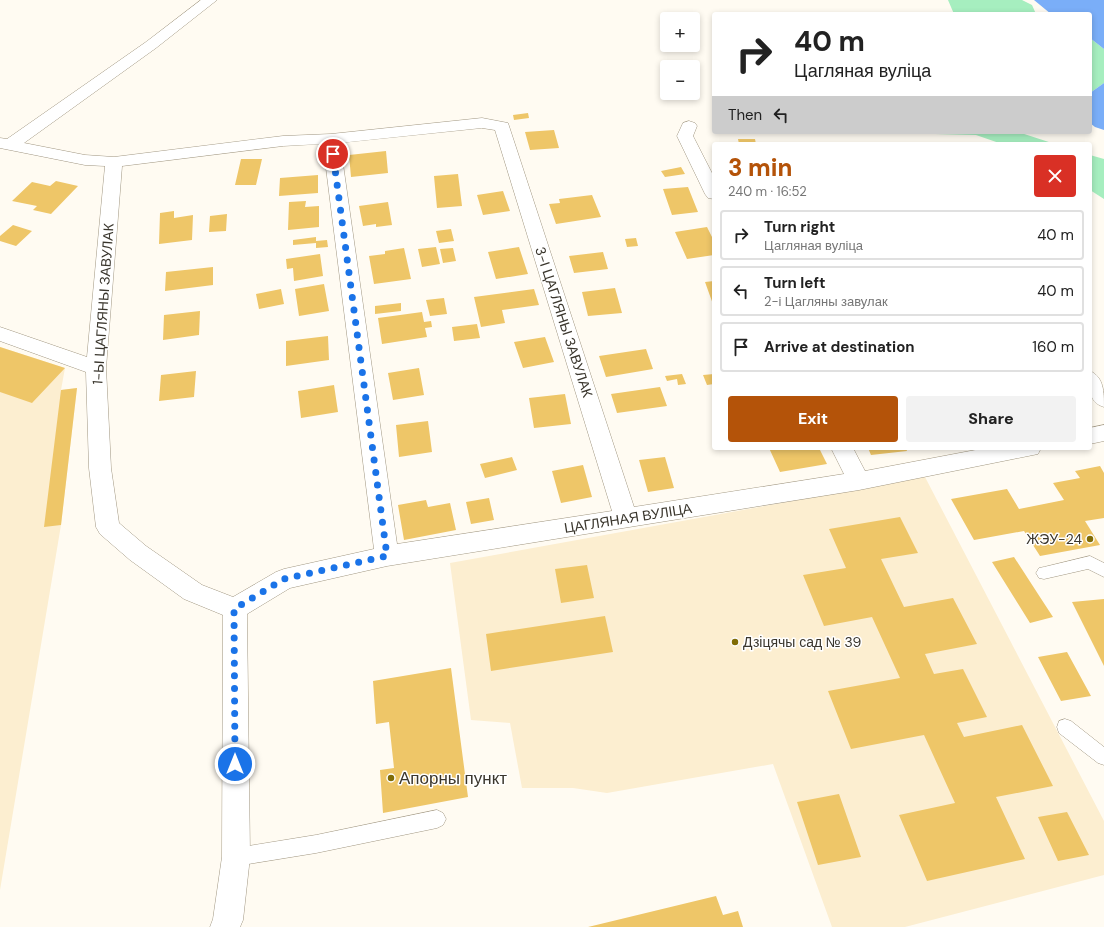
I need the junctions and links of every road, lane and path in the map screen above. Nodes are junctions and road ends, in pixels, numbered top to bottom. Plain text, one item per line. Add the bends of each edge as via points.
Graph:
1 (210, 0) edge
2 (689, 126) dead end
3 (331, 139) junction
4 (5, 144) edge
5 (114, 162) junction
6 (712, 190) edge
7 (0, 334) edge
8 (96, 368) junction
9 (1092, 382) edge
10 (1104, 399) edge
11 (1104, 433) edge
12 (1092, 436) edge
13 (843, 450) edge
14 (1020, 450) edge
15 (859, 481) junction
16 (626, 518) junction
17 (387, 556) junction
18 (1104, 571) edge
19 (1044, 572) dead end
20 (234, 609) junction
21 (1065, 727) dead end
22 (1104, 757) edge
23 (437, 820) dead end
24 (236, 857) junction
25 (225, 927) edge

1 - 4 street via 151,44
2 - 6 street via 685,136
3 - 5 street via 283,141
3 - 16 street, 3-І ЦАГЛЯНЫ ЗАВУЛАК via 482,123 502,126
3 - 17 street
4 - 5 street via 85,160
5 - 8 street, 1-Ы ЦАГЛЯНЫ ЗАВУЛАК
7 - 8 street
8 - 20 street, 1-Ы ЦАГЛЯНЫ ЗАВУЛАК via 100,468 108,527 138,553 193,592
9 - 10 street
11 - 12 street
13 - 15 street
14 - 15 street, ЦАГЛЯНАЯ ВУЛІЦА
15 - 16 street, ЦАГЛЯНАЯ ВУЛІЦА
16 - 17 street, ЦАГЛЯНАЯ ВУЛІЦА
17 - 20 street, ЦАГЛЯНАЯ ВУЛІЦА via 284,579
18 - 19 lane via 1090,562
20 - 24 street
21 - 22 lane
23 - 24 lane
24 - 25 street

